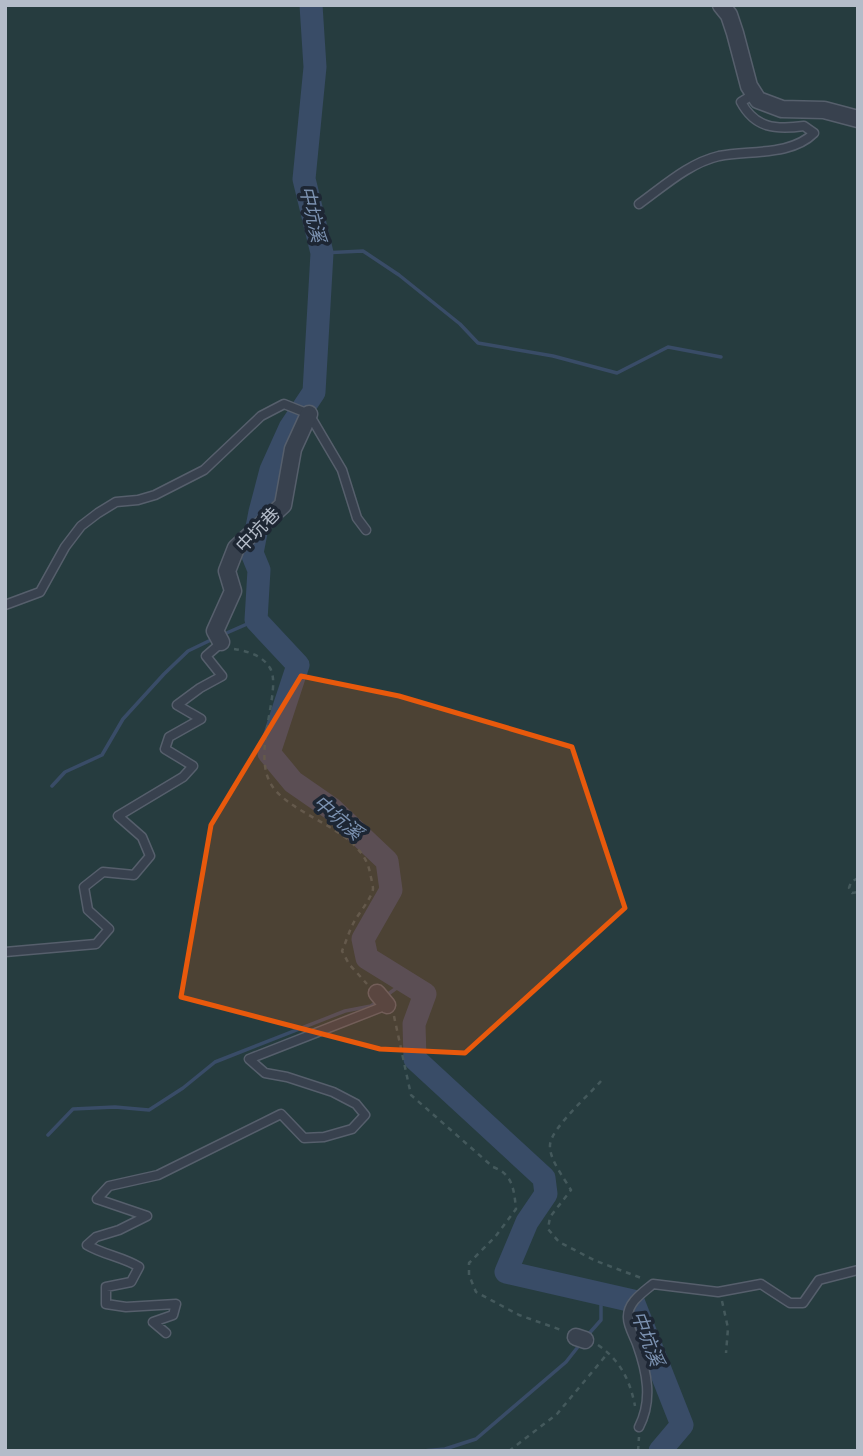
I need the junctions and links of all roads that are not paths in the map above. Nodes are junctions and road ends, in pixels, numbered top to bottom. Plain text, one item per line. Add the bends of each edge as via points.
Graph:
1 (721, 5) edge
2 (754, 94) junction
3 (858, 119) edge
4 (639, 204) dead end
5 (308, 414) junction
6 (366, 530) dead end
7 (5, 605) edge
8 (219, 639) joint
9 (5, 952) edge
10 (382, 999) road end
11 (858, 1270) edge
12 (166, 1332) dead end
13 (639, 1427) road end

1 - 2 street via 729,15
2 - 3 street via 782,109 824,110
2 - 4 lane via 741,102 748,116 762,124 803,126 814,133 805,142 718,157 683,171
5 - 6 lane via 342,470 357,519
5 - 7 lane via 284,404 261,416 204,470 155,495 116,502 98,513 65,547 40,592
5 - 8 street, 中坑巷 via 293,449 283,505 236,548 227,571 233,591
8 - 9 lane via 206,656 222,676 177,705 201,719 169,737 165,749 192,766 183,777 118,816 142,837 150,856 135,875 103,872 84,887 88,910 109,929 96,944
10 - 12 lane via 249,1059 265,1073 312,1084 356,1104 365,1115 352,1129 304,1138 281,1114 158,1175 109,1186 97,1199 147,1216 96,1237 88,1245 139,1267 131,1282 106,1287 106,1304 176,1304 173,1315 153,1322
11 - 13 lane via 819,1279 803,1303 790,1303 761,1284 718,1292 653,1284 633,1301 627,1318 644,1364 647,1412

